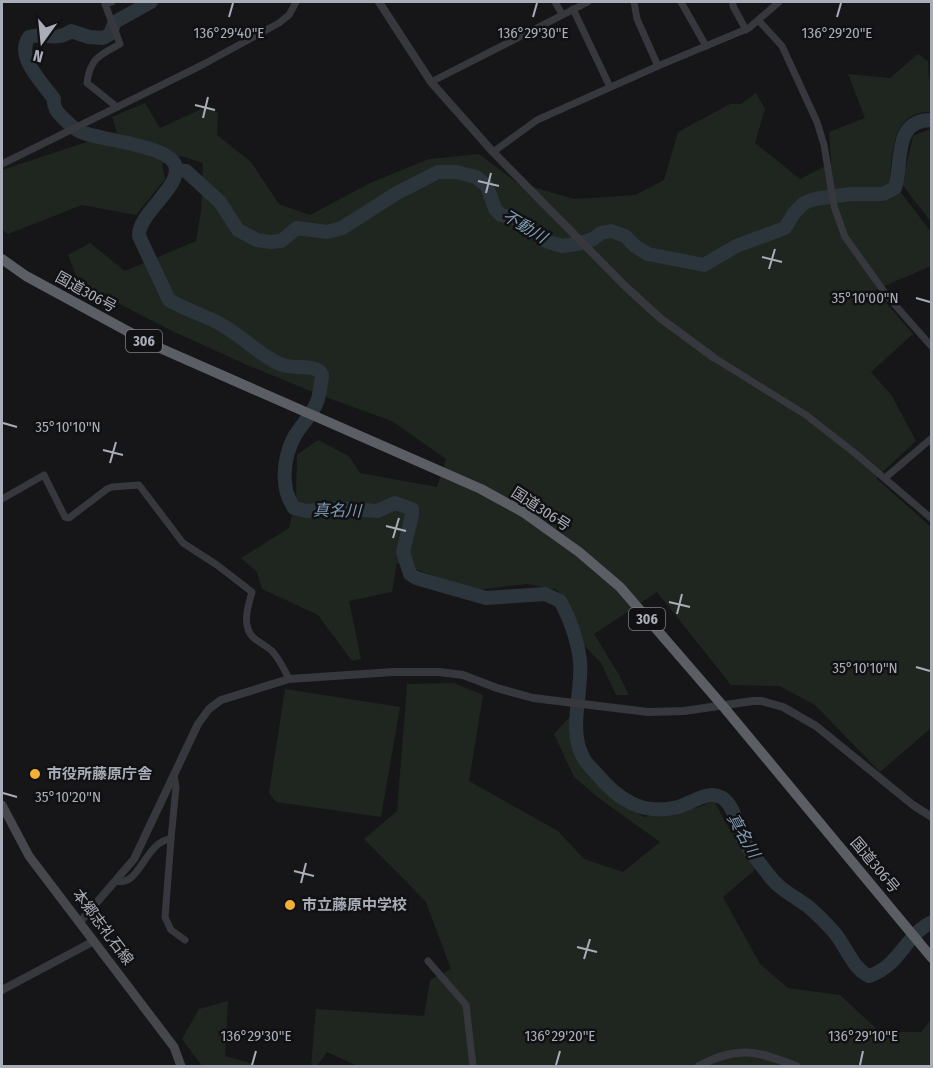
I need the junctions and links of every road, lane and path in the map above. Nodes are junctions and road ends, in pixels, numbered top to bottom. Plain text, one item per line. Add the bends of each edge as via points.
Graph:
1 (112, 2) edge
2 (296, 2) edge
3 (379, 2) edge
4 (555, 2) edge
5 (588, 2) edge
6 (634, 2) edge
7 (681, 2) edge
8 (733, 2) edge
9 (779, 2) edge
10 (573, 9) junction
11 (562, 14) junction
12 (759, 21) junction
13 (746, 30) junction
14 (706, 46) junction
15 (658, 66) junction
16 (430, 82) junction
17 (610, 87) junction
18 (117, 106) junction
19 (493, 152) junction
20 (2, 164) edge
21 (2, 259) edge
22 (932, 347) edge
23 (713, 357) joint
24 (932, 438) edge
25 (885, 478) junction
26 (2, 499) edge
27 (932, 519) edge
28 (289, 680) junction
29 (722, 705) junction
30 (174, 775) junction
31 (2, 805) edge
32 (932, 817) edge
33 (171, 839) junction
34 (117, 881) junction
35 (80, 922) junction
36 (94, 940) junction
37 (185, 940) dead end
38 (932, 958) edge
39 (428, 961) dead end
40 (2, 990) edge
41 (181, 1066) edge
42 (473, 1066) edge
43 (699, 1066) edge
44 (796, 1066) edge

1 - 18 street via 105,4 120,44 93,61 87,83
2 - 18 street via 289,15 279,22
3 - 16 street
4 - 11 street
5 - 10 street
6 - 15 street via 637,19
7 - 14 street
8 - 13 street
9 - 12 street
10 - 11 street
10 - 17 street
11 - 16 street
12 - 13 street
12 - 22 street via 782,46 805,94 824,145 845,237 888,297
13 - 14 street
14 - 15 street
15 - 17 street
16 - 19 street
17 - 19 street via 537,120
18 - 20 street
19 - 23 street via 625,286
21 - 29 highway, 国道306号 / 306 via 153,345 481,489 523,513 620,587
23 - 25 street via 806,415
24 - 25 street
25 - 27 street
26 - 28 street via 44,475 69,518 107,489 139,485 183,543 252,592 248,630 276,657
28 - 29 street via 439,672 463,675 533,699 570,704 648,712
28 - 30 street via 221,700 209,709
29 - 32 street via 762,701 783,706 816,726
29 - 38 highway, 国道306号 / 306
30 - 33 street
30 - 34 street via 134,859
31 - 35 main road, 本郷志礼石線 via 29,856
33 - 34 street via 156,845 130,880
33 - 37 street via 165,916 171,930
34 - 35 street
35 - 36 main road, 本郷志礼石線
36 - 40 street
36 - 41 main road, 本郷志礼石線 via 174,1047
39 - 42 street via 466,1005
43 - 44 street via 737,1051

